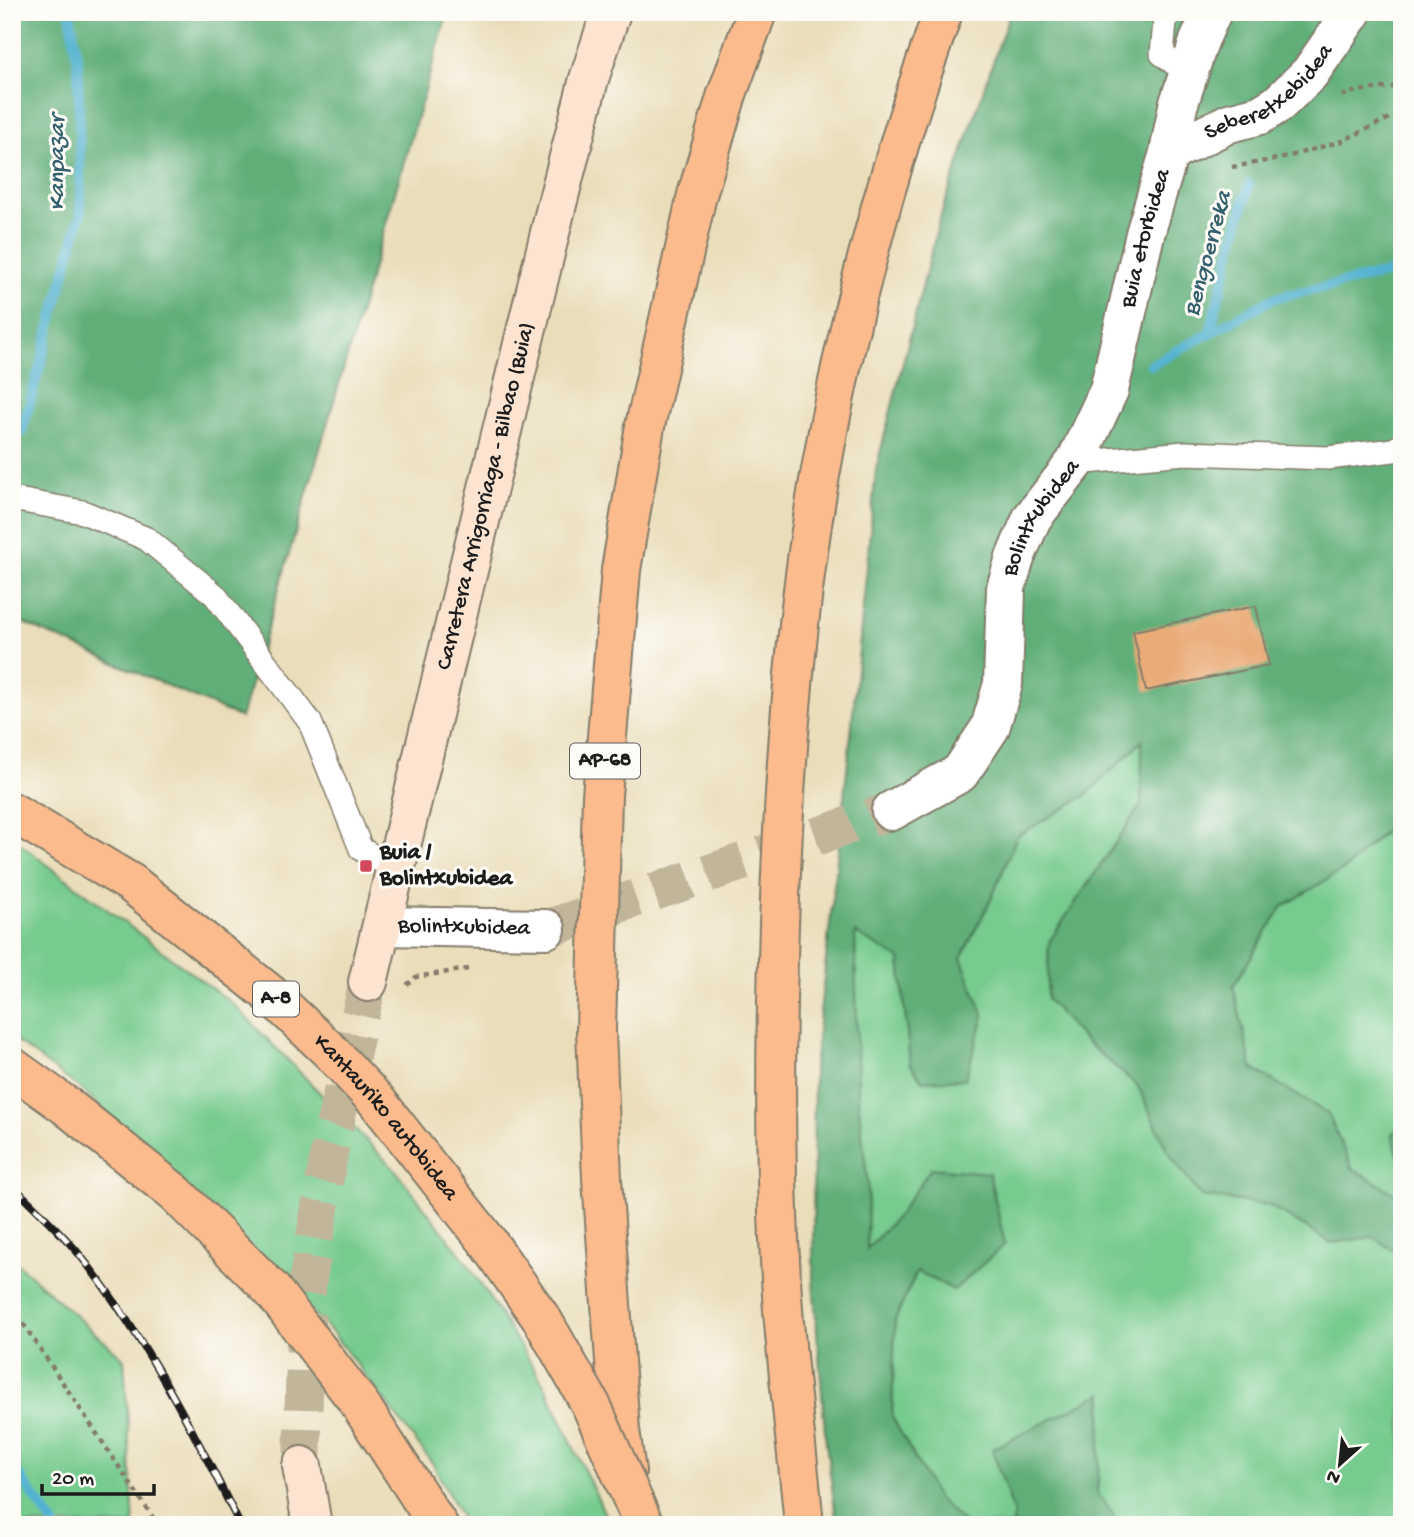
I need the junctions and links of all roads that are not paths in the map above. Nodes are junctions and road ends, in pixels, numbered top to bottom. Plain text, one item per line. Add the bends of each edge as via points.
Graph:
1 (611, 12) edge
2 (757, 12) edge
3 (943, 12) edge
4 (1166, 12) edge
5 (1212, 12) edge
6 (1352, 12) edge
7 (1188, 74) junction
8 (1169, 153) junction
9 (1402, 445) edge
10 (1075, 463) junction
11 (12, 499) edge
12 (891, 811) tunnel mouth
13 (12, 812) edge
14 (396, 870) junction
15 (382, 926) junction
16 (546, 929) tunnel mouth
17 (368, 982) tunnel mouth
18 (12, 1067) edge
19 (302, 1466) tunnel mouth
20 (312, 1525) edge
21 (438, 1525) edge
22 (635, 1525) edge
23 (644, 1525) edge
24 (804, 1525) edge

1 - 14 street, Carretera Arrigorriaga - Bilbao (Buia) via 557,205
2 - 22 highway, AP-68 via 697,195 645,426 621,570 602,796 596,1030 602,1179 620,1430
3 - 24 highway via 899,146 846,346 819,481 796,652 783,815 776,1006 777,1178 782,1296
4 - 7 lane via 1162,54
5 - 7 street, Buia etorbidea
6 - 8 street, Seberetxebidea via 1310,73 1278,104 1260,115 1229,122
7 - 8 street, Buia etorbidea
8 - 10 street, Buia etorbidea via 1109,390
9 - 10 lane, Bolintxubidea via 1328,458 1185,453
10 - 12 street, Bolintxubidea via 1032,518 1015,558 1006,588 1003,684 990,728 961,773
11 - 14 lane via 83,512 147,538 215,595 310,722 361,849
13 - 23 highway, Kantauriko autobidea / A-8, bridge via 131,883 270,994 376,1100 488,1242 543,1321 591,1405
14 - 15 street, Carretera Arrigorriaga - Bilbao (Buia)
15 - 16 street, Bolintxubidea
15 - 17 street, Carretera Arrigorriaga - Bilbao (Buia)
18 - 21 highway via 175,1194 272,1290 359,1403
19 - 20 street

